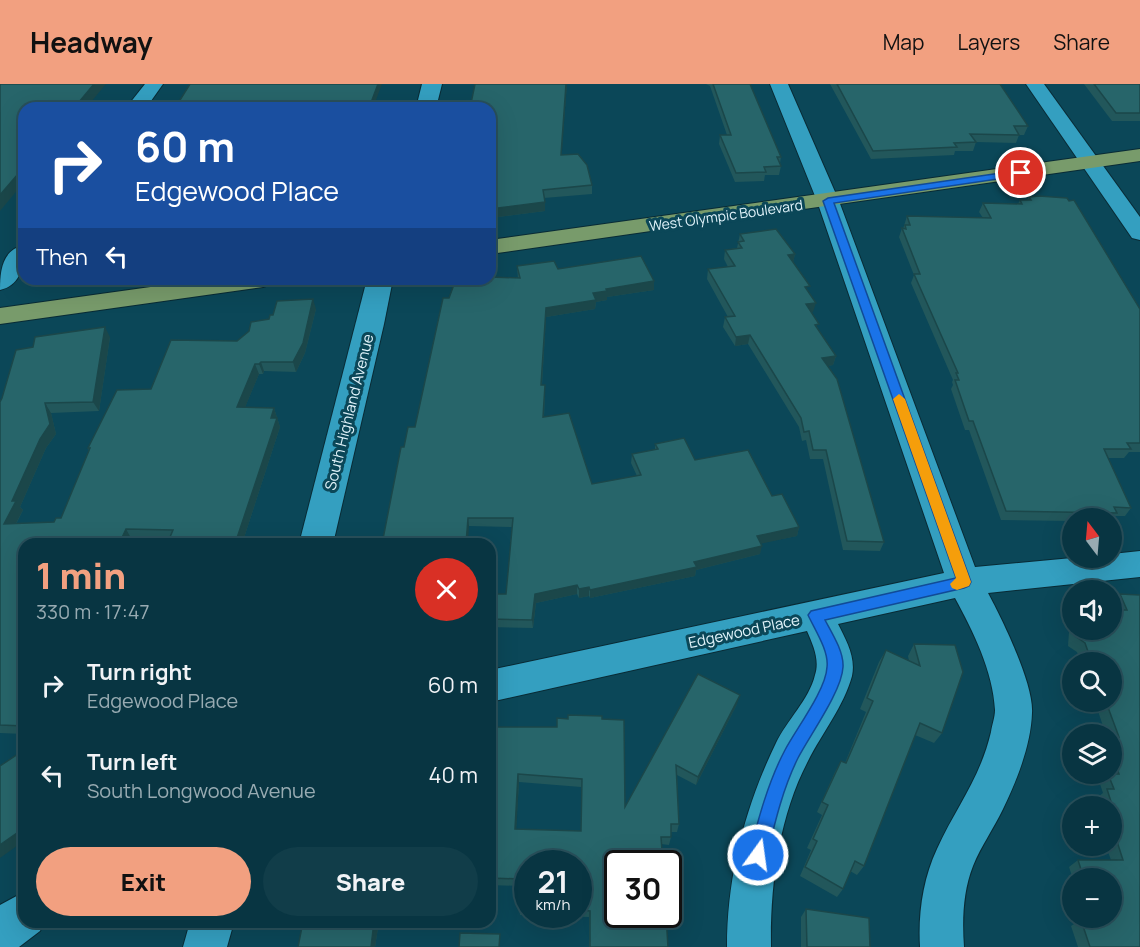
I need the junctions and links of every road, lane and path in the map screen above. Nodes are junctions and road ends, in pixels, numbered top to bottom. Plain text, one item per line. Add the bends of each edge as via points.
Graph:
1 (154, 84) edge
2 (432, 84) edge
3 (779, 84) edge
4 (1035, 84) edge
5 (140, 102) edge
6 (428, 102) edge
7 (1140, 155) edge
8 (1091, 163) junction
9 (828, 201) junction
10 (1140, 233) edge
11 (496, 246) edge
12 (18, 260) edge
13 (0, 283) edge
14 (220, 285) edge
15 (379, 285) edge
16 (0, 316) edge
17 (318, 538) edge
18 (1140, 564) edge
19 (964, 582) junction
20 (816, 615) junction
21 (496, 685) edge
22 (18, 920) edge
23 (210, 928) edge
24 (0, 933) edge
25 (205, 947) edge
26 (749, 947) edge
27 (942, 947) edge

1 - 5 street
2 - 6 main road
3 - 9 street
4 - 8 street
7 - 8 main road, West Olympic Boulevard
8 - 9 main road, West Olympic Boulevard
8 - 10 street
9 - 11 main road, West Olympic Boulevard
9 - 19 street
12 - 13 street
14 - 16 main road
15 - 17 main road, South Highland Avenue
18 - 19 street, Edgewood Place
19 - 20 street, Edgewood Place
19 - 27 street via 990,630 1014,711 1006,750 989,795 953,861 940,917
20 - 21 street, Edgewood Place
20 - 26 street via 835,667 830,686 790,756 768,814 753,875
22 - 24 main road
23 - 25 street

